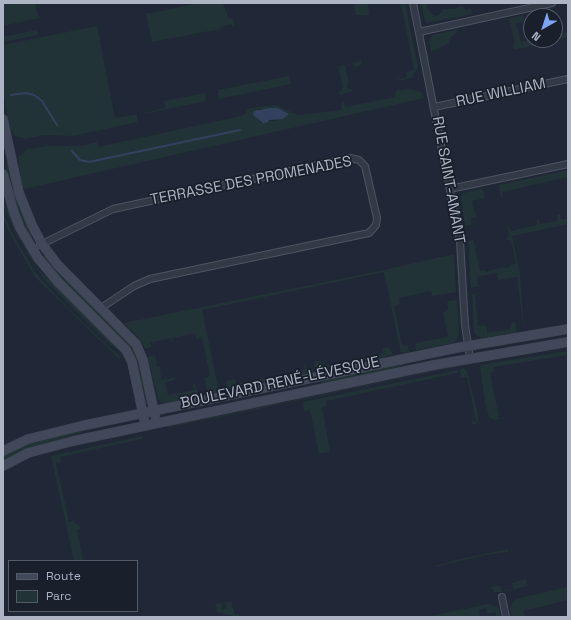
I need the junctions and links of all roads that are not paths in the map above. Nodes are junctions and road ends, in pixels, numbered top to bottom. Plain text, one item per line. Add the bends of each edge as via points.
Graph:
1 (413, 3) edge
2 (552, 3) edge
3 (419, 32) junction
4 (568, 79) edge
5 (434, 108) junction
6 (3, 119) edge
7 (6, 147) edge
8 (568, 164) edge
9 (3, 174) edge
10 (450, 189) junction
11 (42, 244) junction
12 (32, 250) junction
13 (101, 308) junction
14 (568, 329) edge
15 (568, 342) edge
16 (468, 346) junction
17 (470, 358) junction
18 (154, 411) junction
19 (143, 414) junction
20 (157, 424) junction
21 (146, 426) junction
22 (3, 451) edge
23 (3, 466) edge
24 (502, 597) dead end
25 (506, 617) edge

1 - 3 street, RUE SAINT-AMANT
2 - 3 street
3 - 5 street, RUE SAINT-AMANT
4 - 5 street, RUE WILLIAM
5 - 10 street, RUE SAINT-AMANT
6 - 7 main road
7 - 11 main road via 21,200
8 - 10 street
9 - 12 main road via 14,213
10 - 16 street, RUE SAINT-AMANT via 460,241
11 - 12 street, TERRASSE DES PROMENADES
11 - 13 main road via 60,268
11 - 13 street, TERRASSE DES PROMENADES via 113,209 350,158 359,160 365,166 377,218 376,225 369,233 150,279
12 - 19 main road via 58,282 126,350 132,362
13 - 18 main road via 139,349
14 - 16 main road, BOULEVARD RENÉ-LÉVESQUE
15 - 17 main road, BOULEVARD RENÉ-LÉVESQUE
16 - 17 street, RUE SAINT-AMANT
16 - 18 main road, BOULEVARD RENÉ-LÉVESQUE
17 - 20 main road, BOULEVARD RENÉ-LÉVESQUE
18 - 19 main road, BOULEVARD RENÉ-LÉVESQUE
18 - 20 main road
19 - 21 main road
19 - 22 main road, BOULEVARD RENÉ-LÉVESQUE via 38,436
20 - 21 main road, BOULEVARD RENÉ-LÉVESQUE
21 - 23 main road, BOULEVARD RENÉ-LÉVESQUE via 44,448
24 - 25 street

